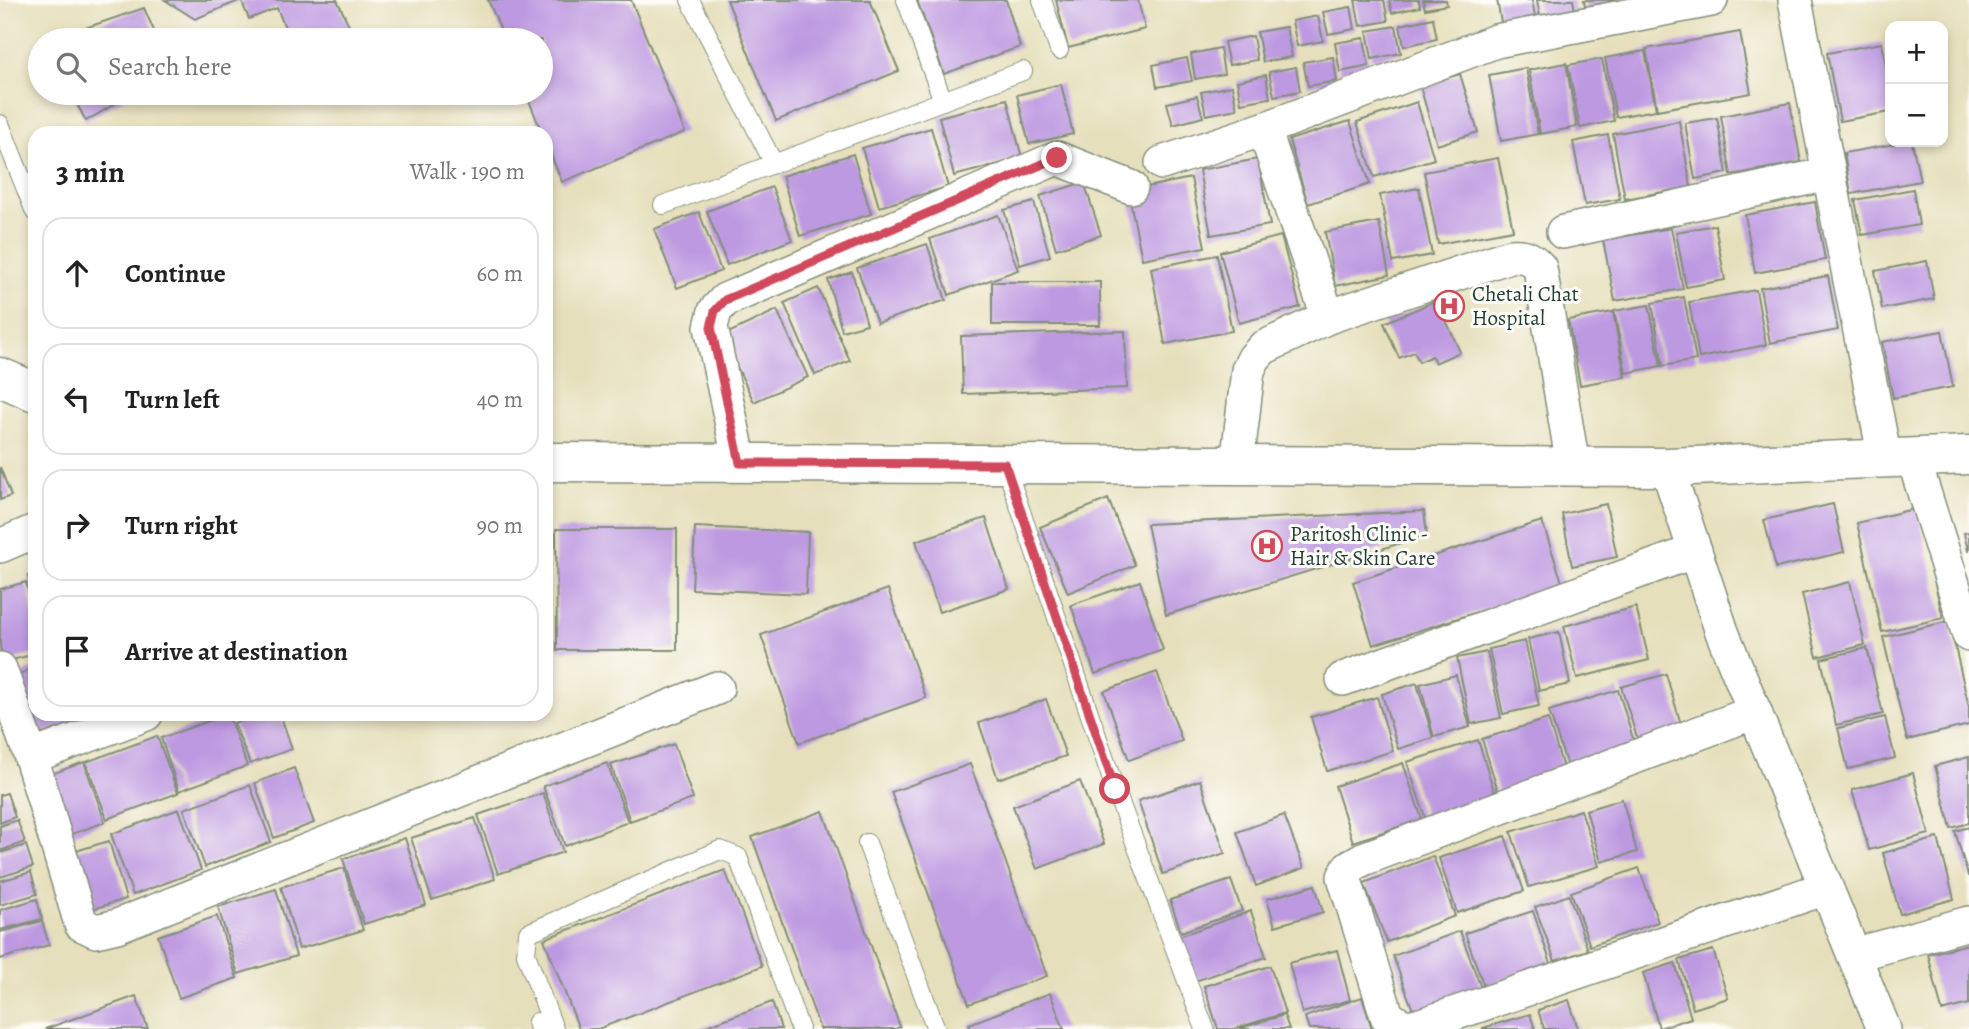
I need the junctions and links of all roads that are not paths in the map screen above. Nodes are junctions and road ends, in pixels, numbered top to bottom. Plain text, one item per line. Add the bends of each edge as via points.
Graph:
1 (690, 0) edge
2 (906, 0) edge
3 (1041, 0) edge
4 (1711, 0) edge
5 (1795, 0) edge
6 (1059, 50) dead end
7 (1023, 71) dead end
8 (943, 101) junction
9 (0, 124) edge
10 (1264, 130) junction
11 (1163, 163) dead end
12 (774, 164) junction
13 (1828, 174) junction
14 (1131, 187) dead end
15 (28, 194) edge
16 (663, 205) dead end
17 (1563, 232) dead end
18 (1328, 317) junction
19 (0, 377) edge
20 (28, 389) edge
21 (1969, 455) edge
22 (1899, 458) junction
23 (553, 462) edge
24 (740, 463) junction
25 (1005, 464) junction
26 (1237, 465) junction
27 (1573, 466) junction
28 (1667, 467) junction
29 (28, 534) edge
30 (0, 546) edge
31 (1695, 551) junction
32 (1969, 635) edge
33 (0, 669) edge
34 (1343, 679) dead end
35 (717, 688) dead end
36 (1755, 712) junction
37 (127, 721) edge
38 (31, 757) junction
39 (867, 843) dead end
40 (1826, 888) junction
41 (1969, 923) edge
42 (1854, 955) junction
43 (555, 1029) edge
44 (800, 1029) edge
45 (936, 1029) edge
46 (1205, 1029) edge
47 (1884, 1029) edge

1 - 12 lane
2 - 8 lane
3 - 6 lane
4 - 10 street via 1496,41
5 - 13 street
7 - 8 lane
8 - 12 lane
9 - 15 lane
10 - 11 street
10 - 18 street
12 - 16 lane
13 - 17 street
13 - 22 street
14 - 24 street via 1057,158 725,300 715,311 711,327
18 - 26 street via 1273,341 1254,358 1248,370
18 - 27 street via 1510,256 1524,255 1534,261 1540,268
19 - 20 street
21 - 22 street
22 - 28 street
22 - 32 street
23 - 24 street
24 - 25 street
25 - 26 street
25 - 46 lane via 1115,789
26 - 27 street
27 - 28 street
28 - 31 street
29 - 30 street
31 - 34 street
31 - 36 street
33 - 38 street
35 - 38 street via 96,931 81,923
36 - 40 street
36 - 40 street via 1349,867 1345,877 1387,1016 1404,1027 1421,1025
37 - 38 street
39 - 45 lane
40 - 42 street
41 - 42 street
42 - 47 street
43 - 44 lane via 526,954 528,933 720,850 737,857

